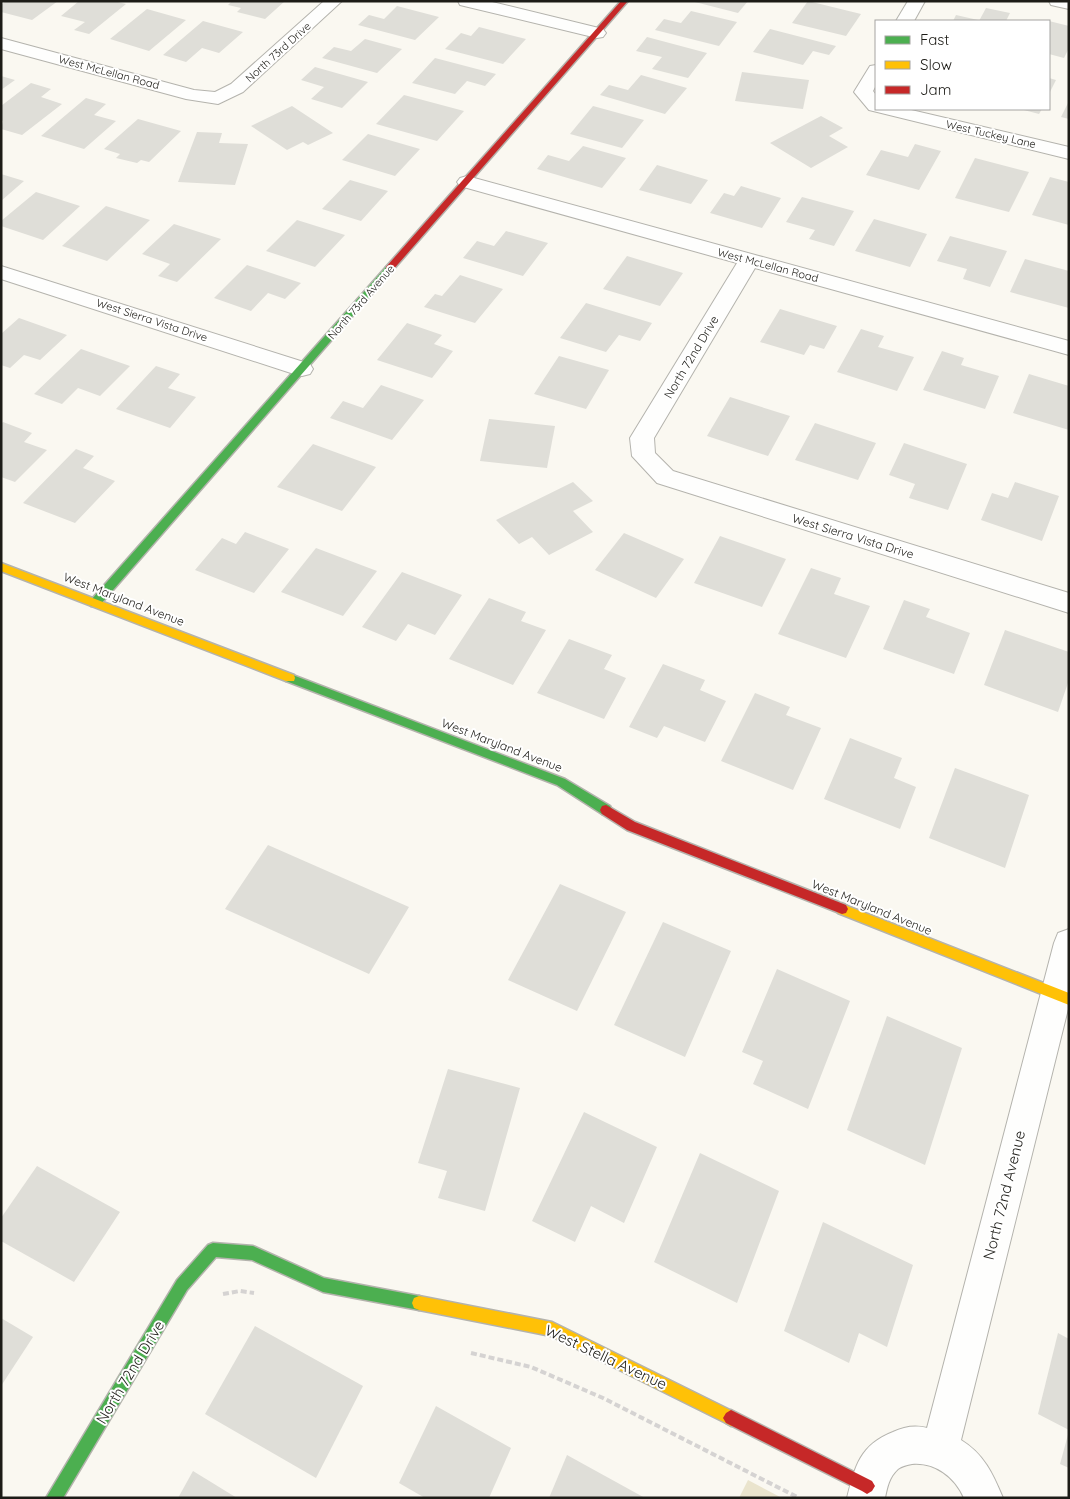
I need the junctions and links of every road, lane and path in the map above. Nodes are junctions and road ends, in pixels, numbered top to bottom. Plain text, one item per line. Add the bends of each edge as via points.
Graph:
1 (334, 1) edge
2 (466, 1) edge
3 (625, 1) edge
4 (917, 1) edge
5 (1058, 1) edge
6 (1069, 4) edge
7 (906, 20) edge
8 (597, 33) junction
9 (1, 43) edge
10 (875, 72) edge
11 (218, 98) joint
12 (872, 102) edge
13 (889, 110) edge
14 (1069, 153) edge
15 (467, 182) junction
16 (749, 260) junction
17 (1, 272) edge
18 (1069, 348) edge
19 (302, 369) junction
20 (644, 456) joint
21 (1, 567) edge
22 (95, 603) junction
23 (1069, 603) edge
24 (1069, 942) edge
25 (1062, 996) edge
26 (213, 1250) joint
27 (260, 1294) dead end
28 (219, 1298) dead end
29 (468, 1352) dead end
30 (940, 1448) junction
31 (866, 1492) edge
32 (54, 1498) edge
33 (799, 1498) edge
34 (984, 1498) edge

1 - 11 street, North 73rd Drive via 237,88
2 - 8 street
3 - 8 street, North 73rd Avenue
4 - 7 street
5 - 6 street
8 - 15 street, North 73rd Avenue
9 - 11 street, West McLellan Road
10 - 12 street via 863,92
13 - 14 street, West Tuckey Lane
15 - 16 street, West McLellan Road
15 - 19 street, North 73rd Avenue
16 - 18 street, West McLellan Road
16 - 20 street, North 72nd Drive via 642,438
17 - 19 street, West Sierra Vista Drive
19 - 22 street, North 73rd Avenue
20 - 23 street, West Sierra Vista Drive via 665,477
21 - 22 street, West Maryland Avenue
22 - 25 street, West Maryland Avenue via 561,782 631,826
24 - 25 street, North 72nd Avenue
25 - 30 street, North 72nd Avenue
26 - 31 street, West Stella Avenue via 253,1253 323,1285 552,1329
26 - 32 street, North 72nd Drive via 182,1285
27 - 28 path via 240,1291
29 - 33 path via 531,1367 603,1398
30 - 31 street, West Stella Avenue via 903,1445 886,1454 874,1467
30 - 34 street, West Stella Avenue via 958,1459 973,1476

